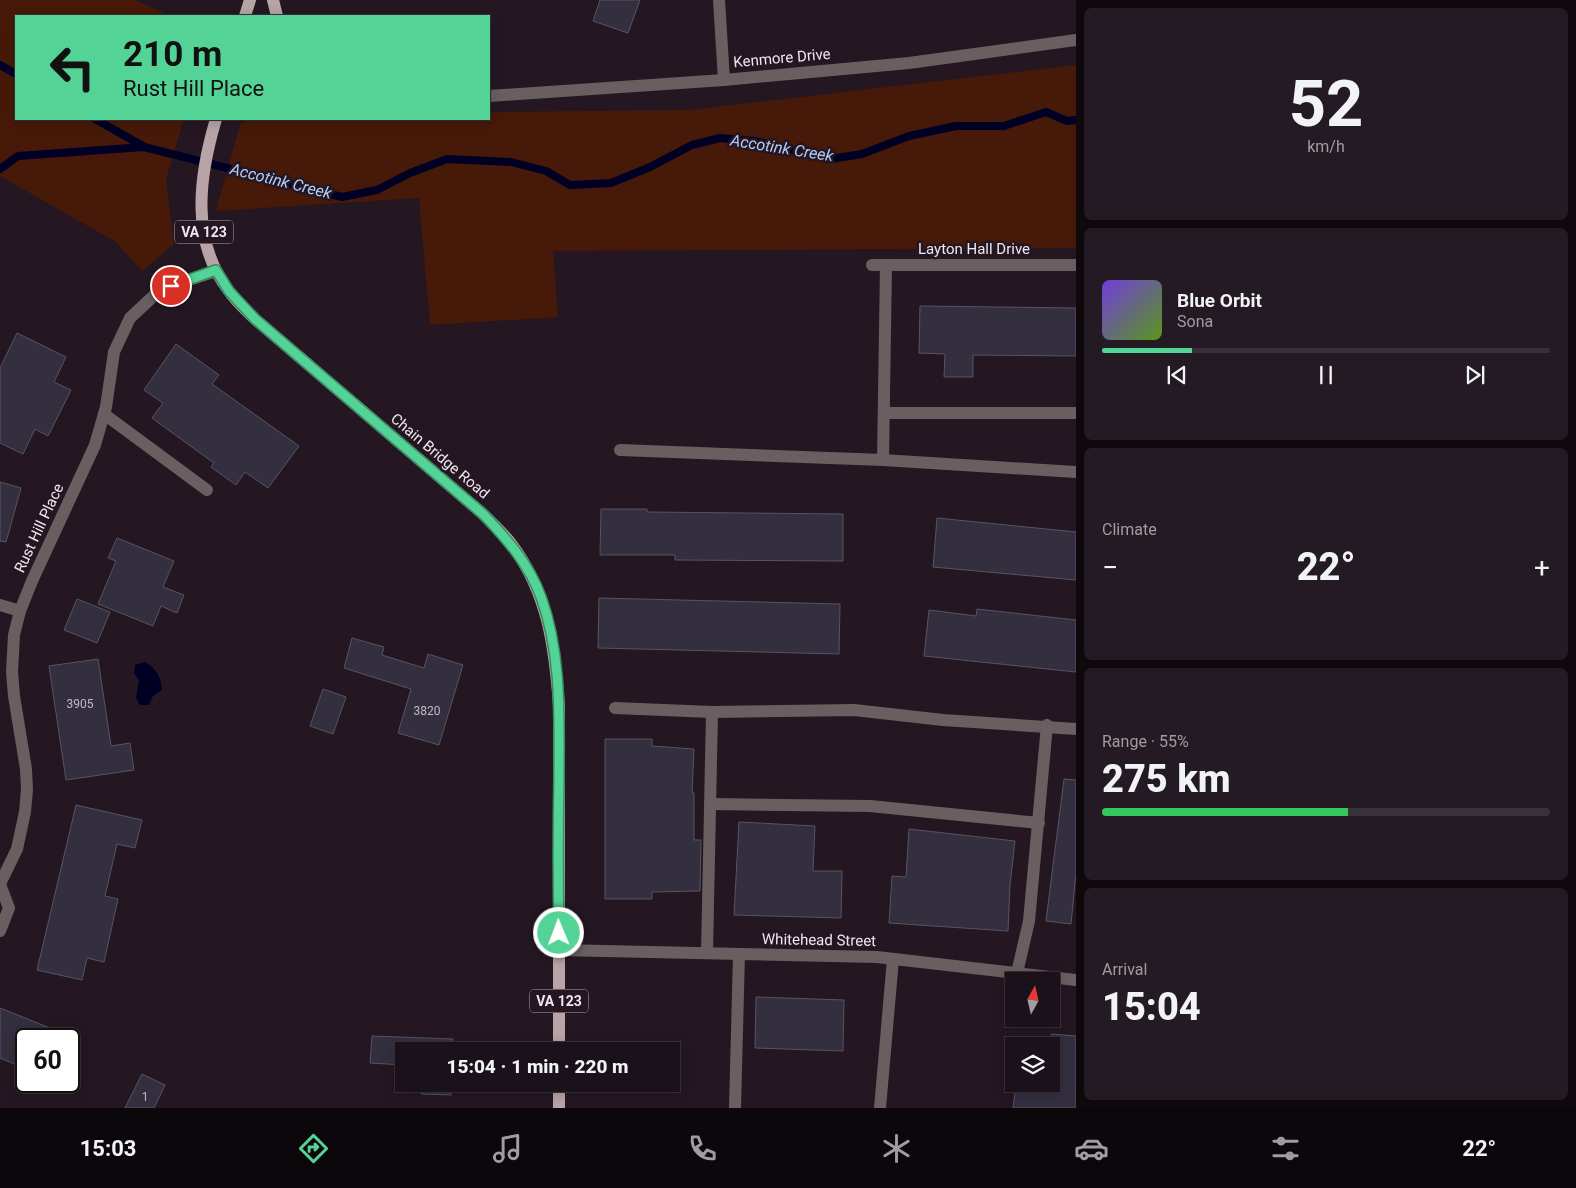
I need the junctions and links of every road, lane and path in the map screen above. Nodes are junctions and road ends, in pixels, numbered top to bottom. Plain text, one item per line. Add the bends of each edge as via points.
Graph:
1 (250, 0) edge
2 (274, 0) edge
3 (719, 0) edge
4 (245, 15) edge
5 (277, 15) edge
6 (1076, 40) edge
7 (724, 80) junction
8 (490, 96) edge
9 (215, 121) edge
10 (872, 265) dead end
11 (886, 265) junction
12 (1076, 265) edge
13 (216, 270) junction
14 (884, 413) junction
15 (1076, 413) edge
16 (104, 414) junction
17 (620, 450) dead end
18 (883, 460) junction
19 (1076, 472) edge
20 (207, 490) dead end
21 (0, 605) edge
22 (20, 611) junction
23 (615, 708) dead end
24 (712, 712) junction
25 (1047, 725) junction
26 (1076, 729) edge
27 (710, 804) junction
28 (1039, 823) junction
29 (0, 884) edge
30 (0, 931) edge
31 (559, 950) junction
32 (707, 954) junction
33 (739, 954) junction
34 (893, 959) junction
35 (1009, 972) edge
36 (1018, 972) edge
37 (1060, 978) edge
38 (1076, 980) edge
39 (559, 1042) edge
40 (559, 1092) edge
41 (559, 1108) edge
42 (735, 1108) edge
43 (880, 1108) edge

1 - 4 main road
2 - 5 main road
3 - 7 street
6 - 7 street, Kenmore Drive via 909,63
7 - 8 street, Kenmore Drive
9 - 13 main road, Chain Bridge Road / VA 123 via 201,192 206,250
10 - 11 street, Layton Hall Drive
11 - 12 street, Layton Hall Drive
11 - 14 street
13 - 16 street, Rust Hill Place via 161,289 130,318 114,352
13 - 31 main road, Chain Bridge Road / VA 123 via 229,291 255,319 483,514 512,544 528,568 541,596 556,659 559,706
14 - 15 street
14 - 18 street
16 - 20 street
16 - 22 street, Rust Hill Place via 95,445
17 - 18 street
18 - 19 street
21 - 22 street
22 - 29 street, Rust Hill Place via 14,635 12,672 27,790 16,849
23 - 24 street
24 - 25 street via 854,710 943,720
24 - 27 street
25 - 26 street
25 - 28 street
27 - 28 street via 870,806
27 - 32 street
28 - 36 street via 1029,921
29 - 30 street, Rust Hill Place via 9,908
31 - 32 street, Whitehead Street
31 - 39 main road, Chain Bridge Road / VA 123
32 - 33 street, Whitehead Street
33 - 34 street, Whitehead Street
33 - 42 street
34 - 35 street, Whitehead Street
34 - 43 street
37 - 38 street, Whitehead Street
40 - 41 main road

